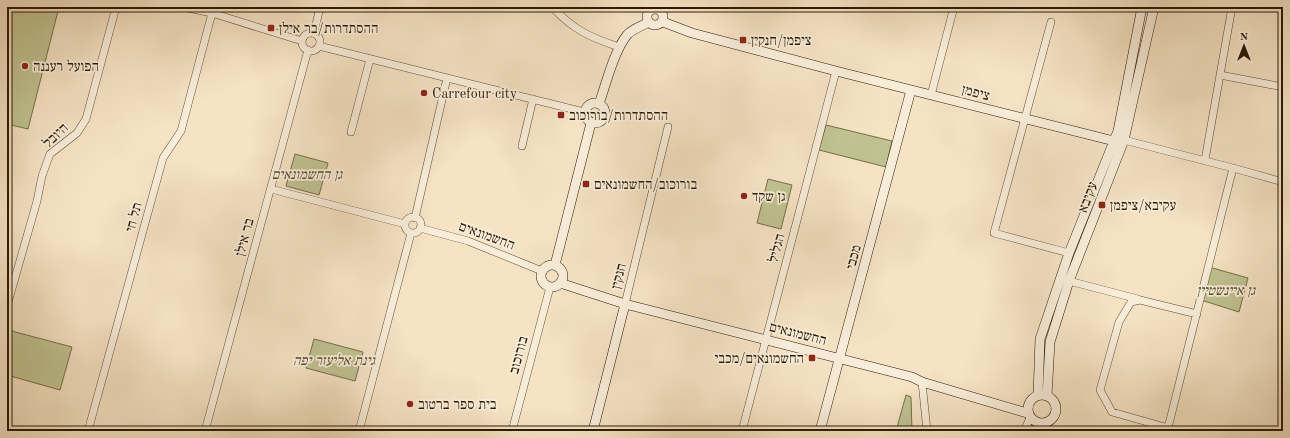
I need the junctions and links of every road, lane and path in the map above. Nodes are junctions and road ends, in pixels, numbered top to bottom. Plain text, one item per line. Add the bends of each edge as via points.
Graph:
1 (116, 7) edge
2 (183, 7) edge
3 (320, 7) edge
4 (552, 7) edge
5 (954, 7) edge
6 (1142, 7) edge
7 (1154, 7) edge
8 (1232, 7) edge
9 (658, 8) edge
10 (212, 13) junction
11 (649, 22) junction
12 (663, 22) junction
13 (1051, 22) dead end
14 (314, 33) junction
15 (302, 41) junction
16 (319, 46) junction
17 (619, 47) junction
18 (308, 50) junction
19 (370, 59) junction
20 (836, 71) junction
21 (1220, 75) junction
22 (447, 78) junction
23 (1283, 87) edge
24 (911, 90) junction
25 (931, 95) junction
26 (533, 99) junction
27 (599, 104) junction
28 (584, 112) junction
29 (1025, 120) junction
30 (591, 123) junction
31 (668, 127) dead end
32 (1118, 131) junction
33 (351, 132) dead end
34 (1124, 140) junction
35 (1114, 141) junction
36 (522, 146) dead end
37 (1120, 150) junction
38 (1205, 160) junction
39 (1234, 168) junction
40 (1283, 182) edge
41 (271, 189) junction
42 (415, 218) junction
43 (405, 224) junction
44 (420, 228) junction
45 (411, 233) junction
46 (1069, 253) junction
47 (555, 265) junction
48 (542, 271) junction
49 (1069, 281) junction
50 (560, 283) junction
51 (550, 286) junction
52 (1140, 300) junction
53 (625, 304) junction
54 (7, 306) edge
55 (1197, 314) junction
56 (765, 340) junction
57 (840, 358) junction
58 (922, 382) junction
59 (1042, 395) junction
60 (1029, 415) junction
61 (1049, 422) junction
62 (1041, 427) edge
63 (1168, 428) junction
64 (88, 431) edge
65 (205, 431) edge
66 (359, 431) edge
67 (512, 431) edge
68 (593, 431) edge
69 (742, 431) edge
70 (820, 431) edge
71 (927, 431) edge
72 (1024, 431) edge
73 (1053, 431) edge
74 (1179, 431) edge

1 - 54 street, היובל via 86,119 77,133 50,154
2 - 10 street
3 - 14 street
4 - 17 street via 578,30
5 - 25 street
6 - 32 street, עקיבא
7 - 34 street, עקיבא
8 - 21 street
9 - 11 street via 650,11 647,19
9 - 12 street via 663,14
10 - 15 street
10 - 64 street, תל חי via 181,131 163,158
11 - 12 street via 656,26
11 - 17 street via 628,34
12 - 20 street, ציפמן via 692,33
13 - 29 street
14 - 15 street via 308,34
14 - 16 street via 319,37
15 - 18 street
16 - 18 street via 314,50
16 - 19 street
17 - 27 street
18 - 41 street, בר אילן
19 - 22 street
19 - 33 street
20 - 24 street, ציפמן
20 - 56 street, הגליל
21 - 23 street
21 - 38 street
22 - 26 street
22 - 42 street
24 - 25 street, ציפמן
24 - 57 street, מכבי
25 - 29 street, ציפמן
26 - 28 street
26 - 36 street
27 - 28 street via 589,105
27 - 30 street via 604,109 604,118 595,124
28 - 30 street via 586,119
29 - 35 street, ציפמן
29 - 46 street via 994,233
30 - 47 street
31 - 53 street, חנקין
32 - 34 street
32 - 35 street, עקיבא
34 - 35 street, ציפמן
34 - 37 street, עקיבא
34 - 38 street, ציפמן
35 - 37 street
35 - 46 street, עקיבא
37 - 49 street, עקיבא
38 - 39 street, ציפמן
39 - 40 street, ציפמן
39 - 55 street
41 - 43 street
41 - 65 street, בר אילן
42 - 43 street
42 - 44 street via 419,221
43 - 45 street
44 - 45 street via 416,233
44 - 48 street, החשמונאים via 468,241
45 - 66 street
46 - 59 street, עקיבא via 1040,339
47 - 48 street via 547,266
47 - 50 street via 563,272
48 - 51 street via 544,282
49 - 52 street
49 - 59 street, עקיבא via 1050,342
50 - 51 street via 554,287
50 - 53 street, החשמונאים
51 - 67 street, בורוכוב
52 - 55 street
52 - 63 street via 1131,302 1119,322 1100,390 1112,412
53 - 56 street, החשמונאים
53 - 68 street, חנקין
55 - 63 street
56 - 57 street, החשמונאים
56 - 69 street, הגליל
57 - 58 street, החשמונאים
57 - 70 street, מכבי
58 - 60 street, החשמונאים
58 - 71 street
59 - 60 street via 1029,402
59 - 61 street via 1052,398 1056,408 1056,413
60 - 62 street
60 - 72 street
61 - 62 street
61 - 73 street
63 - 74 street

